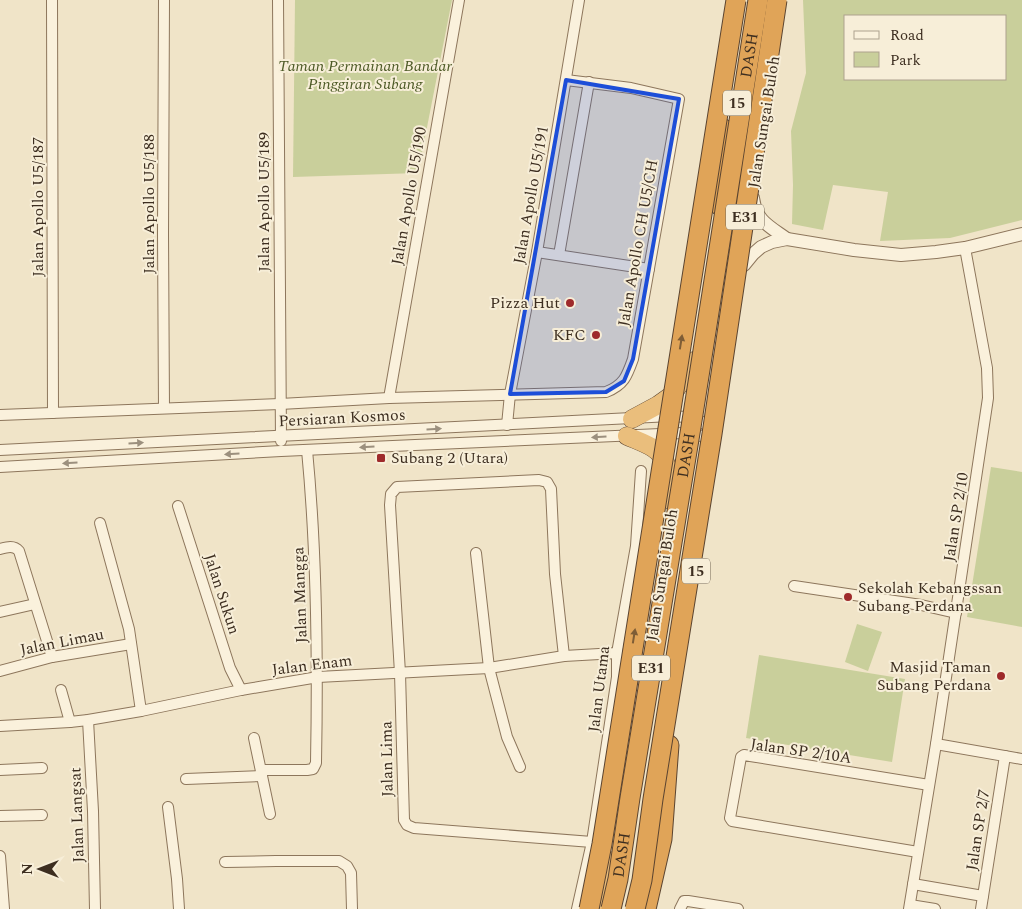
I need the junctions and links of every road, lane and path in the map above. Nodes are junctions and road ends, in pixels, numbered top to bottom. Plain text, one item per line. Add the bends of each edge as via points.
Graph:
1 (52, 0) edge
2 (164, 0) edge
3 (278, 0) edge
4 (459, 0) edge
5 (579, 0) edge
6 (727, 0) edge
7 (736, 0) edge
8 (754, 0) edge
9 (758, 0) edge
10 (777, 0) edge
11 (782, 0) edge
12 (566, 80) junction
13 (589, 82) junction
14 (753, 198) junction
15 (719, 206) junction
16 (1022, 234) edge
17 (786, 239) junction
18 (747, 243) junction
19 (965, 248) junction
20 (536, 252) junction
21 (559, 255) junction
22 (744, 265) junction
23 (649, 269) junction
24 (696, 360) junction
25 (510, 394) junction
26 (389, 398) junction
27 (280, 404) junction
28 (164, 408) junction
29 (54, 413) junction
30 (0, 415) edge
31 (507, 425) junction
32 (685, 425) junction
33 (629, 427) junction
34 (715, 432) junction
35 (281, 436) junction
36 (0, 450) edge
37 (307, 450) junction
38 (281, 451) junction
39 (0, 467) edge
40 (641, 471) dead end
41 (673, 502) junction
42 (178, 506) dead end
43 (705, 516) junction
44 (100, 523) dead end
45 (0, 549) edge
46 (476, 553) dead end
47 (794, 586) dead end
48 (35, 604) junction
49 (0, 612) edge
50 (956, 614) junction
51 (131, 644) junction
52 (618, 653) junction
53 (564, 656) junction
54 (52, 657) junction
55 (489, 668) junction
56 (0, 671) edge
57 (400, 673) junction
58 (318, 676) junction
59 (61, 690) dead end
60 (241, 690) junction
61 (672, 709) junction
62 (141, 711) junction
63 (88, 720) junction
64 (70, 722) junction
65 (0, 726) edge
66 (254, 738) dead end
67 (936, 744) junction
68 (1005, 756) junction
69 (1022, 759) edge
70 (520, 767) dead end
71 (42, 768) dead end
72 (0, 770) edge
73 (262, 773) junction
74 (186, 779) dead end
75 (929, 785) junction
76 (168, 807) dead end
77 (270, 814) dead end
78 (42, 815) dead end
79 (0, 816) edge
80 (592, 842) junction
81 (918, 852) junction
82 (0, 856) edge
83 (225, 862) dead end
84 (913, 884) junction
85 (983, 896) junction
86 (909, 907) edge
87 (4, 909) edge
88 (95, 909) edge
89 (179, 909) edge
90 (352, 909) edge
91 (577, 909) edge
92 (589, 909) edge
93 (600, 909) edge
94 (611, 909) edge
95 (636, 909) edge
96 (646, 909) edge
97 (680, 909) edge
98 (738, 909) edge
99 (934, 909) edge
100 (981, 909) edge

1 - 29 street, Jalan Apollo U5/187
2 - 28 street, Jalan Apollo U5/188
3 - 27 street, Jalan Apollo U5/189
4 - 26 street, Jalan Apollo U5/190
5 - 12 street, Jalan Apollo U5/191
6 - 15 highway
92 -> 7 highway, bridge
8 - 15 highway, Jalan Sungai Buloh / 15
9 - 94 highway, DASH / E31, bridge
10 - 95 highway, DASH / E31, bridge via 711,443
11 - 14 highway, Jalan Sungai Buloh / 15
12 - 13 street
12 - 20 street, Jalan Apollo U5/191
13 - 21 street
13 - 23 street, Jalan Apollo CH U5/CH via 679,99
14 - 17 street via 760,219
14 - 18 highway, Jalan Sungai Buloh / 15
15 - 24 highway, Jalan Sungai Buloh / 15
16 - 19 street
17 - 19 street via 901,255
17 - 22 street via 761,247
18 - 22 highway, Jalan Sungai Buloh / 15
18 - 34 highway, Jalan Sungai Buloh / 15
19 - 50 street, Jalan SP 2/10 via 987,368 988,398
20 - 21 street
20 - 25 street, Jalan Apollo U5/191
21 - 23 street
22 - 43 highway, Jalan Sungai Buloh / 15
23 - 25 street, Jalan Apollo CH U5/CH via 633,359 624,381 606,392
24 - 32 highway, Jalan Sungai Buloh / 15
24 - 33 highway via 672,395
25 - 26 street
25 - 31 street, Jalan Apollo U5/191
26 - 27 street
27 - 28 street
27 - 35 street, Jalan Apollo U5/189
28 - 29 street
29 - 30 street
31 - 33 street, Persiaran Kosmos
35 -> 31 street, Persiaran Kosmos
32 - 33 street, Persiaran Kosmos
32 - 33 street, Persiaran Kosmos via 671,416
32 - 34 street via 702,436
32 - 34 street via 698,420
32 - 41 highway, Jalan Sungai Buloh / 15
33 -> 37 street, Persiaran Kosmos
33 - 41 highway via 663,458 669,470
34 - 43 highway, Jalan Sungai Buloh / 15
36 -> 35 street, Persiaran Kosmos
35 - 38 street, Jalan Apollo U5/189
37 - 38 street, Persiaran Kosmos
37 - 58 street, Jalan Mangga via 312,498
38 -> 39 street, Persiaran Kosmos
40 - 52 street, Jalan Utama via 636,546
41 - 93 highway, Jalan Sungai Buloh / 15 via 616,851
42 - 60 street, Jalan Sukun via 230,668
43 - 61 highway, Jalan Sungai Buloh / 15
44 - 51 street
45 - 48 street via 11,546 19,551
46 - 55 street
47 - 50 street via 921,605
48 - 49 street
48 - 54 street
50 - 67 street, Jalan SP 2/10
51 - 54 street, Jalan Limau
51 - 62 street
52 - 53 street, Jalan Enam
52 - 80 street, Jalan Utama
53 - 55 street, Jalan Enam
53 - 57 street, Jalan Lima via 555,574 551,489 547,482 397,487 391,494 390,504
54 - 56 street, Jalan Limau
55 - 57 street, Jalan Enam
55 - 70 street via 507,737
57 - 58 street, Jalan Enam
57 - 80 street, Jalan Lima via 404,820 407,825
58 - 60 street, Jalan Enam
58 - 73 street, Jalan Mangga via 316,763 313,769
59 - 64 street
60 - 62 street, Jalan Enam
61 - 95 highway, Jalan Sungai Buloh / 15
61 - 96 highway via 662,839
62 - 63 street, Jalan Enam
63 - 64 street, Jalan Enam
63 - 88 street, Jalan Langsat
64 - 65 street, Jalan Enam
66 - 73 street
67 - 68 street
67 - 75 street, Jalan SP 2/10
68 - 69 street
68 - 85 street, Jalan SP 2/7
71 - 72 street
73 - 74 street
73 - 77 street
75 - 81 street, Jalan SP 2/10
75 - 81 street, Jalan SP 2/10A via 744,755 730,818 732,822
76 - 89 street
78 - 79 street
80 - 91 street, Jalan Utama
81 - 84 street, Jalan SP 2/10
82 - 87 street
83 - 90 street via 340,861 351,873
84 - 85 street
84 - 86 street, Jalan SP 2/10
85 - 100 street, Jalan SP 2/7
86 - 99 street
97 - 98 street via 688,901

